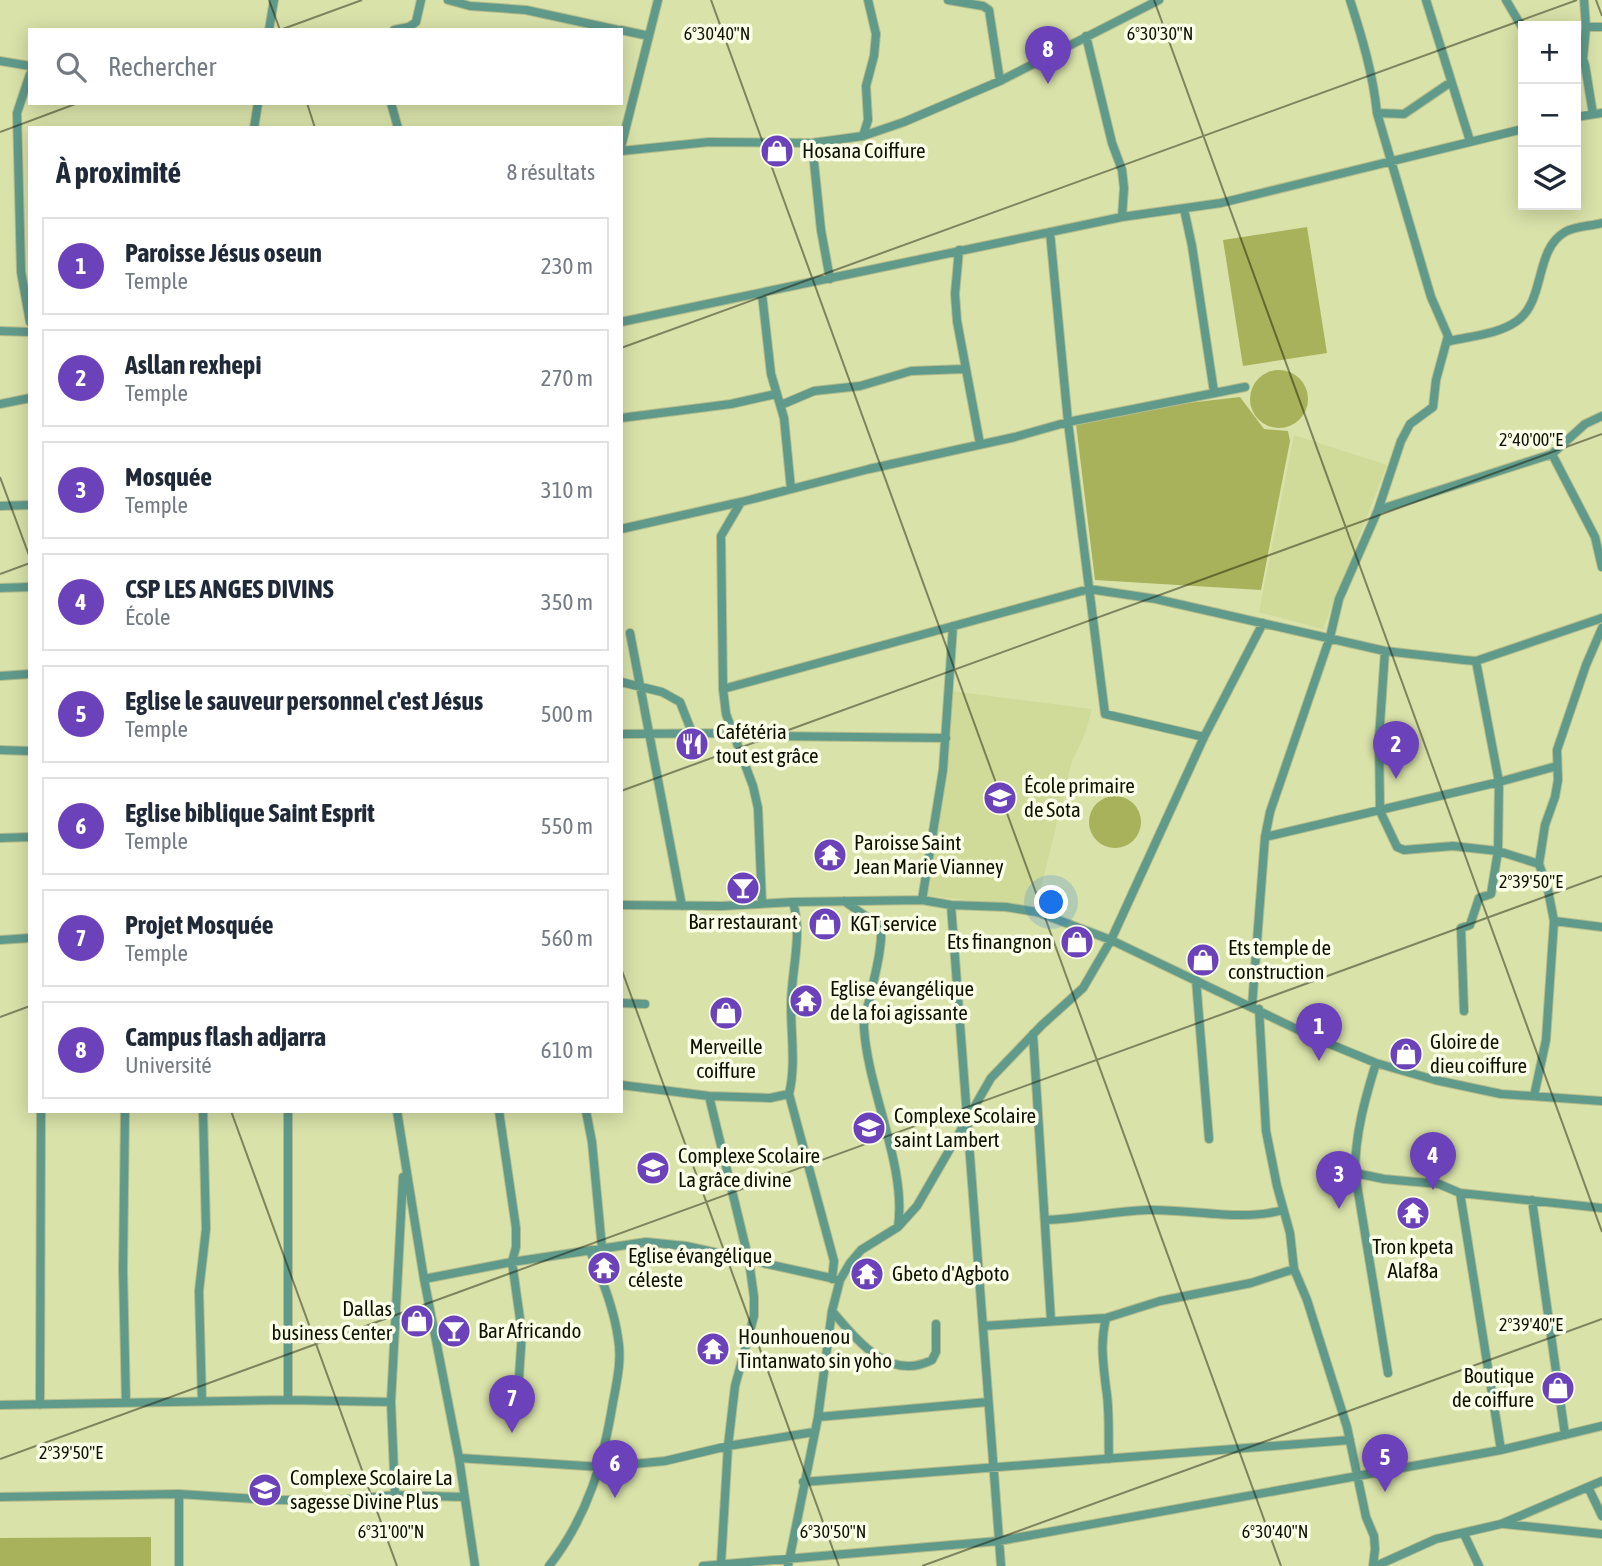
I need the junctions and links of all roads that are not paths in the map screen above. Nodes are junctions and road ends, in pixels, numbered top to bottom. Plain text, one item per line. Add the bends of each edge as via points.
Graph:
1 (274, 0) edge
2 (421, 0) edge
3 (448, 0) edge
4 (522, 0) edge
5 (658, 0) edge
6 (868, 0) edge
7 (948, 0) edge
8 (1159, 0) edge
9 (1350, 0) edge
10 (1426, 0) edge
11 (1506, 0) edge
12 (1584, 0) edge
13 (526, 10) junction
14 (1518, 21) edge
15 (1586, 27) junction
16 (1602, 27) edge
17 (269, 28) edge
18 (404, 28) edge
19 (611, 28) edge
20 (623, 31) edge
21 (649, 36) junction
22 (1086, 36) junction
23 (1581, 48) edge
24 (0, 61) edge
25 (1581, 61) edge
26 (28, 66) edge
27 (28, 80) edge
28 (1000, 80) junction
29 (1451, 82) junction
30 (258, 105) edge
31 (392, 105) edge
32 (1377, 113) junction
33 (1598, 114) edge
34 (254, 126) edge
35 (397, 126) edge
36 (1518, 130) edge
37 (863, 136) junction
38 (623, 141) edge
39 (1469, 141) junction
40 (812, 143) junction
41 (623, 149) edge
42 (1392, 159) junction
43 (1184, 209) junction
44 (1122, 217) junction
45 (1602, 223) edge
46 (1050, 232) junction
47 (960, 250) junction
48 (830, 279) junction
49 (762, 294) junction
50 (28, 311) edge
51 (623, 322) edge
52 (0, 331) edge
53 (28, 332) edge
54 (1448, 336) junction
55 (964, 369) junction
56 (1245, 387) dead end
57 (1214, 392) junction
58 (776, 394) junction
59 (28, 397) edge
60 (0, 399) edge
61 (15, 400) junction
62 (0, 404) edge
63 (781, 405) junction
64 (1602, 416) edge
65 (623, 418) edge
66 (1068, 422) junction
67 (980, 444) junction
68 (1552, 454) junction
69 (791, 489) junction
70 (741, 502) junction
71 (28, 505) edge
72 (0, 506) edge
73 (1378, 510) junction
74 (623, 529) edge
75 (1602, 567) edge
76 (28, 587) edge
77 (0, 588) edge
78 (1089, 589) junction
79 (1602, 618) edge
80 (1262, 623) junction
81 (953, 626) junction
82 (1602, 628) edge
83 (630, 633) dead end
84 (1330, 637) junction
85 (1385, 651) junction
86 (1476, 661) junction
87 (28, 674) edge
88 (0, 676) edge
89 (623, 683) edge
90 (638, 688) junction
91 (723, 689) junction
92 (732, 733) junction
93 (623, 734) edge
94 (649, 735) junction
95 (693, 735) junction
96 (1205, 737) junction
97 (946, 738) junction
98 (0, 750) edge
99 (28, 751) edge
100 (1557, 766) junction
101 (1499, 782) junction
102 (1380, 811) junction
103 (28, 837) edge
104 (1265, 837) junction
105 (0, 838) edge
106 (1498, 851) junction
107 (1539, 864) junction
108 (922, 900) junction
109 (844, 901) junction
110 (793, 902) junction
111 (762, 903) junction
112 (623, 905) edge
113 (951, 905) junction
114 (682, 906) junction
115 (1554, 920) junction
116 (1602, 927) edge
117 (28, 938) edge
118 (0, 940) edge
119 (1111, 940) junction
120 (1196, 980) junction
121 (623, 1003) edge
122 (645, 1004) dead end
123 (1255, 1007) junction
124 (1464, 1012) dead end
125 (1033, 1034) junction
126 (1376, 1063) junction
127 (623, 1085) edge
128 (789, 1094) junction
129 (709, 1096) junction
130 (1534, 1096) junction
131 (1602, 1101) edge
132 (41, 1113) edge
133 (125, 1113) edge
134 (203, 1113) edge
135 (288, 1113) edge
136 (397, 1113) edge
137 (499, 1113) edge
138 (586, 1113) edge
139 (967, 1121) junction
140 (1209, 1139) dead end
141 (404, 1163) junction
142 (1355, 1173) junction
143 (1460, 1194) junction
144 (1532, 1200) junction
145 (1602, 1208) edge
146 (1283, 1210) junction
147 (1045, 1220) junction
148 (898, 1227) junction
149 (602, 1248) junction
150 (590, 1251) junction
151 (749, 1261) junction
152 (512, 1262) junction
153 (1294, 1269) junction
154 (424, 1279) junction
155 (836, 1279) junction
156 (832, 1311) junction
157 (1106, 1318) junction
158 (1051, 1321) junction
159 (936, 1324) dead end
160 (983, 1326) junction
161 (1388, 1373) dead end
162 (288, 1400) junction
163 (202, 1401) junction
164 (391, 1402) junction
165 (988, 1402) junction
166 (126, 1403) junction
167 (0, 1405) edge
168 (40, 1405) junction
169 (517, 1407) dead end
170 (818, 1417) junction
171 (1602, 1426) edge
172 (814, 1432) junction
173 (1565, 1435) junction
174 (1350, 1440) junction
175 (728, 1446) junction
176 (1501, 1450) junction
177 (458, 1458) junction
178 (1109, 1459) junction
179 (993, 1467) junction
180 (601, 1468) junction
181 (1358, 1476) junction
182 (1602, 1481) edge
183 (803, 1482) junction
184 (1588, 1487) junction
185 (179, 1494) junction
186 (395, 1495) junction
187 (0, 1497) edge
188 (464, 1497) junction
189 (1602, 1516) edge
190 (1501, 1524) junction
191 (1464, 1534) junction
192 (1602, 1534) edge
193 (999, 1541) junction
194 (789, 1563) edge
195 (721, 1564) junction
196 (179, 1566) edge
197 (475, 1566) edge
198 (550, 1566) edge
199 (703, 1566) edge
200 (1001, 1566) edge
201 (1374, 1566) edge
202 (1479, 1566) edge

1 - 17 street
2 - 18 street via 416,22
3 - 13 street
4 - 13 street
5 - 21 street
6 - 37 street via 876,34
7 - 28 street via 989,10
8 - 22 street
9 - 32 street via 1374,85
10 - 29 street
11 - 14 street
12 - 15 street
13 - 19 street
15 - 16 street
15 - 23 street
20 - 21 street
21 - 38 street
22 - 28 street
22 - 44 street via 1122,170
24 - 26 street
25 - 33 street
27 - 50 street via 17,113 21,272
28 - 37 street
29 - 32 street via 1404,114
29 - 39 street
30 - 34 street
31 - 35 street
32 - 42 street
36 - 39 street
37 - 40 street
39 - 42 street
40 - 41 street via 709,142
40 - 48 street
42 - 43 street
42 - 54 street via 1431,297
43 - 44 street
43 - 57 street
44 - 46 street
45 - 54 street via 1566,232 1551,246 1528,312 1516,322 1498,331 1450,341
46 - 47 street
46 - 66 street
47 - 48 street
47 - 55 street via 956,308
48 - 49 street
49 - 51 street
49 - 58 street
52 - 53 street
54 - 73 street via 1433,407 1410,424
55 - 63 street via 911,372 860,386 814,391
55 - 67 street
56 - 57 street
57 - 66 street
58 - 63 street
58 - 65 street
59 - 61 street
60 - 61 street
61 - 62 street
63 - 69 street
64 - 68 street via 1585,424
66 - 67 street
66 - 78 street
67 - 69 street
68 - 73 street
68 - 75 street via 1595,537
69 - 70 street
70 - 74 street
70 - 91 street via 721,536
71 - 72 street
73 - 84 street via 1339,599
76 - 77 street
78 - 80 street
78 - 81 street
78 - 96 street via 1105,714
79 - 86 street
80 - 84 street
80 - 96 street
81 - 91 street
81 - 97 street
82 - 100 street via 1565,723
83 - 90 street
84 - 85 street
84 - 104 street
85 - 86 street
85 - 102 street
86 - 101 street
87 - 88 street
89 - 90 street
90 - 94 street
90 - 95 street via 662,692 680,702
91 - 92 street
92 - 95 street
92 - 97 street
92 - 111 street via 758,808
93 - 94 street
94 - 95 street
94 - 114 street
96 - 119 street
97 - 108 street
98 - 99 street
100 - 101 street
100 - 107 street via 1556,797 1545,825
101 - 102 street
101 - 106 street
102 - 104 street
102 - 106 street via 1397,847 1404,850 1453,846
103 - 105 street
104 - 123 street
106 - 107 street
106 - 124 street via 1491,894 1479,898 1470,925 1461,928
107 - 115 street
108 - 109 street
108 - 113 street
109 - 110 street
109 - 148 street via 881,923 864,1024 896,1174
110 - 111 street
110 - 128 street via 798,927
111 - 114 street
112 - 114 street
113 - 119 street via 1037,912
113 - 139 street
115 - 116 street
115 - 130 street via 1546,1040
117 - 118 street
119 - 120 street
119 - 125 street via 1083,988
120 - 123 street
120 - 140 street
121 - 122 street
123 - 126 street
123 - 146 street via 1266,1131
125 - 139 street via 991,1078
125 - 147 street
126 - 130 street via 1476,1090
126 - 142 street via 1360,1121
127 - 129 street
128 - 129 street via 770,1098
128 - 155 street
129 - 151 street
130 - 131 street
132 - 168 street
133 - 166 street
134 - 163 street
135 - 162 street
136 - 141 street
137 - 152 street via 516,1228
138 - 149 street
139 - 148 street via 917,1206
139 - 160 street
141 - 154 street
141 - 164 street
142 - 143 street via 1439,1185
142 - 161 street
143 - 144 street
143 - 176 street
144 - 145 street
144 - 173 street
146 - 147 street via 1264,1216 1149,1210
146 - 153 street
147 - 158 street
148 - 155 street via 861,1250
149 - 150 street
149 - 151 street via 659,1242
150 - 152 street
150 - 180 street via 618,1338 619,1367
151 - 155 street
151 - 175 street via 754,1316 735,1386
152 - 154 street
152 - 169 street via 522,1333
153 - 157 street
153 - 174 street
154 - 177 street
155 - 156 street
156 - 159 street via 879,1359 893,1365 932,1360
156 - 170 street
157 - 158 street
157 - 178 street via 1101,1356
158 - 160 street
160 - 165 street
162 - 163 street
162 - 164 street
163 - 166 street
164 - 186 street
165 - 170 street
165 - 179 street
166 - 168 street
167 - 168 street
170 - 172 street
171 - 173 street
172 - 175 street
172 - 183 street
173 - 176 street
174 - 178 street
174 - 181 street
175 - 180 street via 666,1461
175 - 195 street
176 - 181 street
177 - 180 street
177 - 188 street
178 - 179 street
179 - 183 street
179 - 193 street
180 - 198 street via 585,1507
181 - 193 street
181 - 201 street via 1374,1536
182 - 184 street
183 - 194 street
184 - 189 street
184 - 190 street
185 - 186 street via 270,1500
185 - 187 street
185 - 196 street
186 - 188 street
188 - 197 street
190 - 191 street
190 - 192 street
191 - 201 street via 1436,1539
191 - 202 street
193 - 194 street
193 - 200 street
194 - 195 street
195 - 199 street

